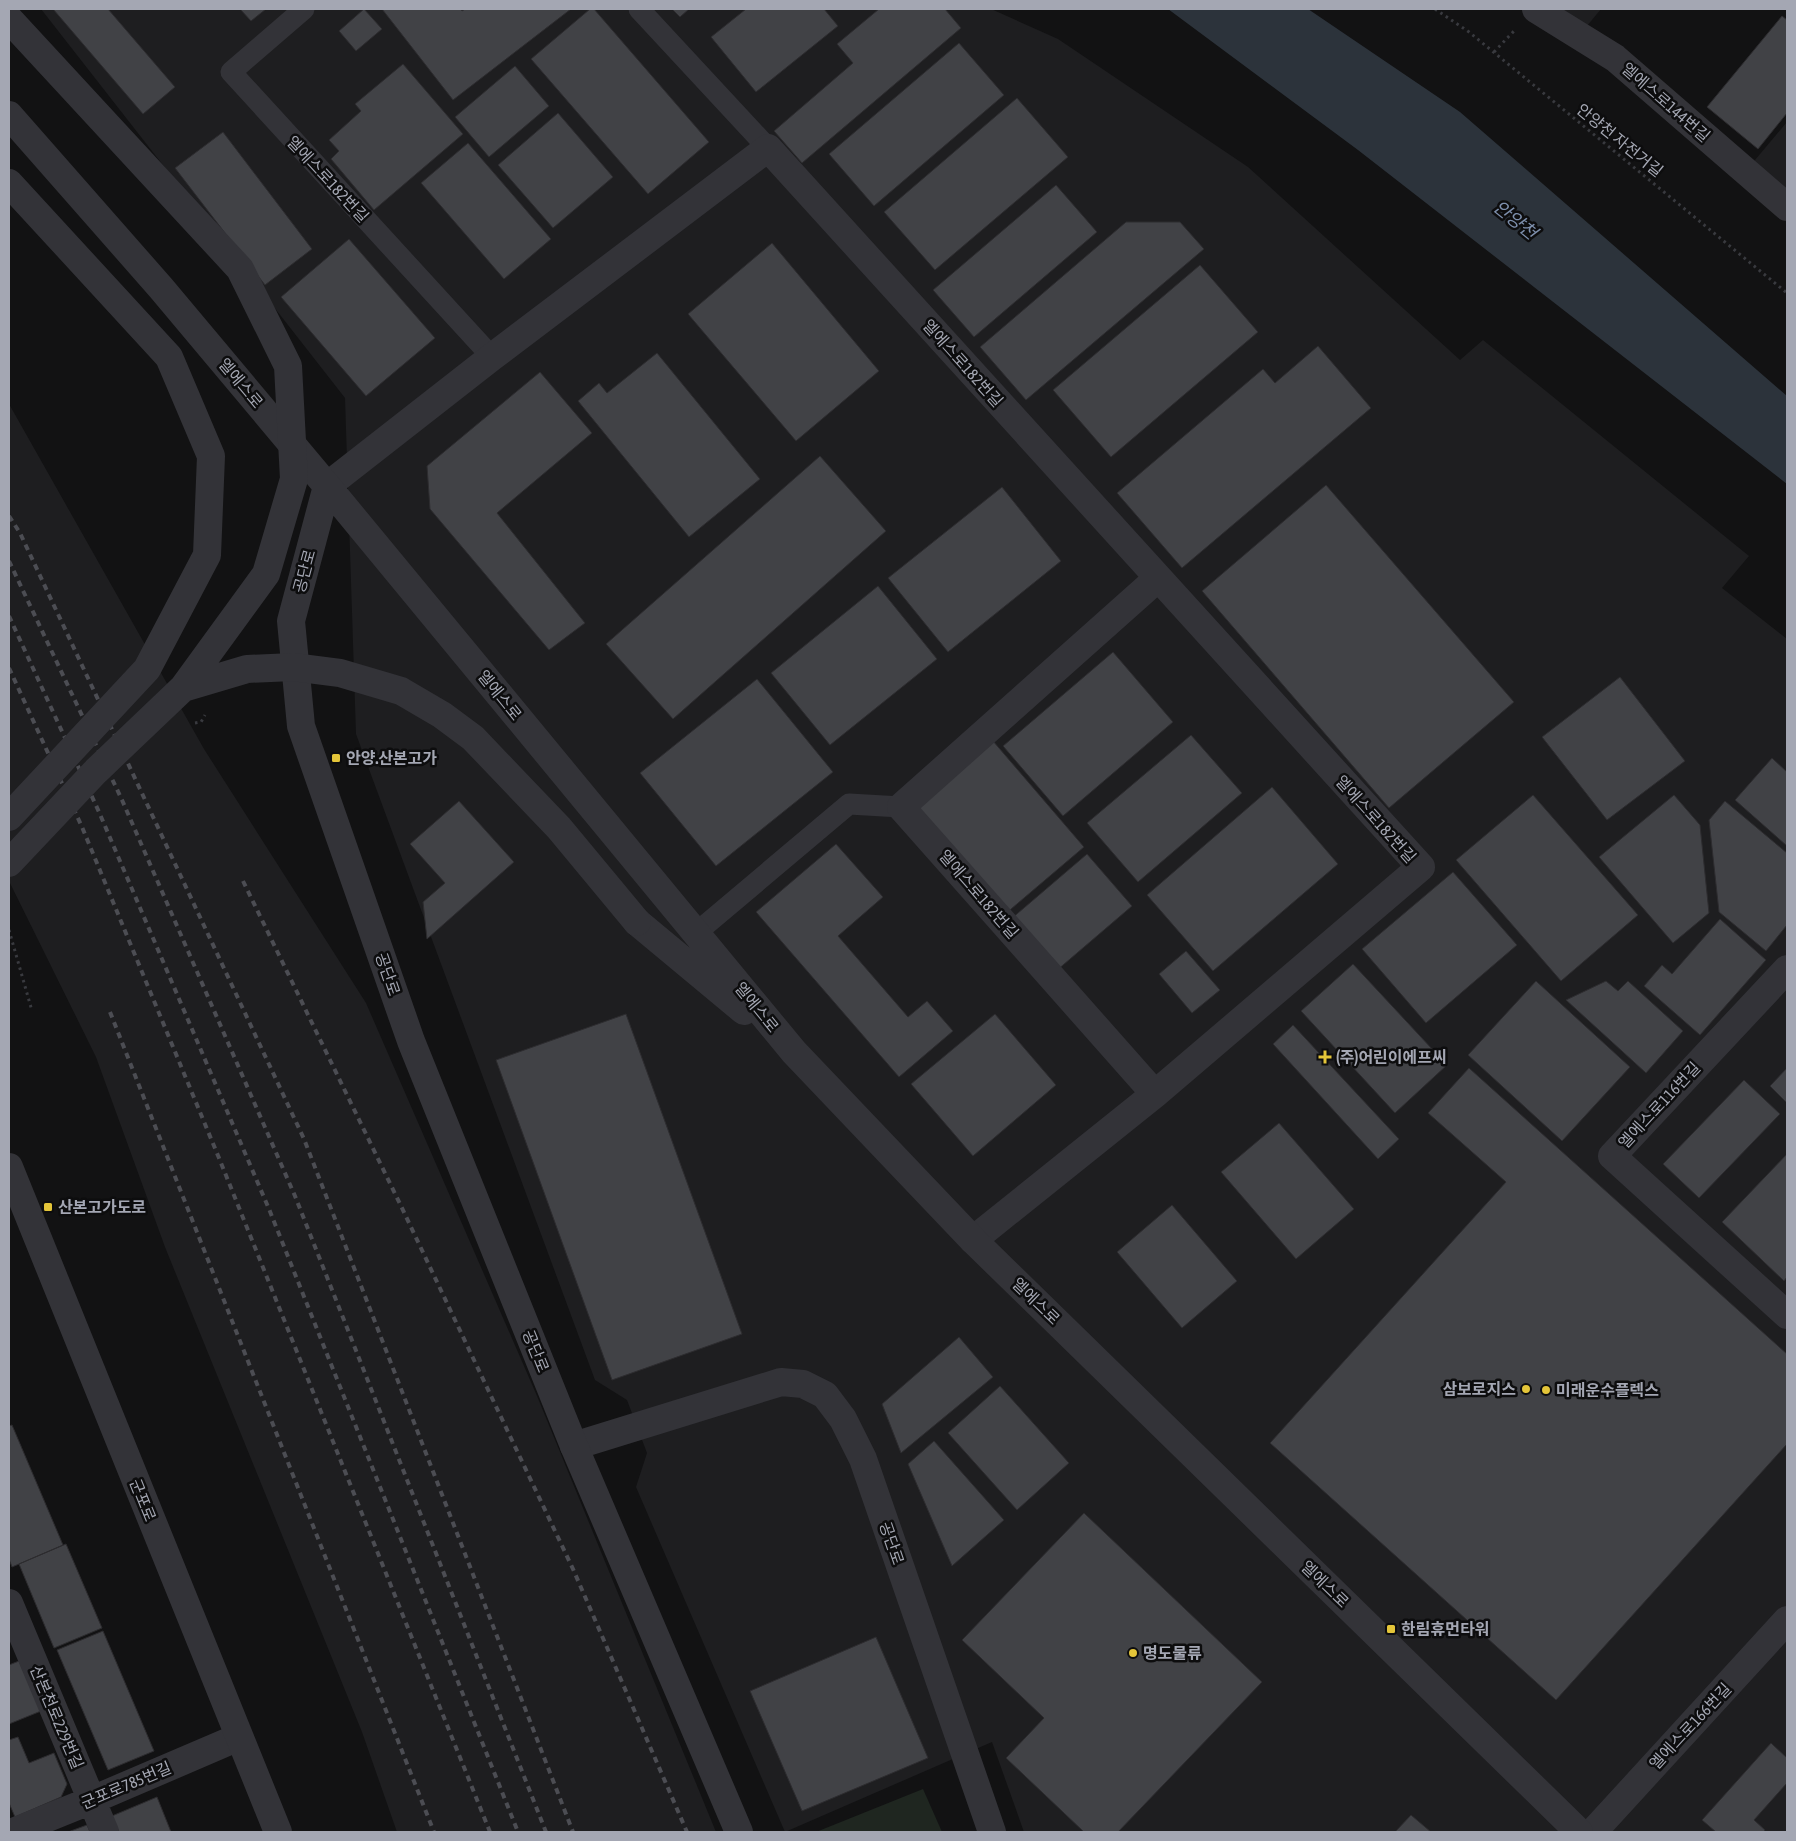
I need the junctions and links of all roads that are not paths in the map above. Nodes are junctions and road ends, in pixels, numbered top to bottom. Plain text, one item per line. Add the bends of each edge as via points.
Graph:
1 (304, 9) edge
2 (638, 9) edge
3 (1536, 9) edge
4 (9, 18) edge
5 (9, 115) edge
6 (768, 148) junction
7 (9, 183) edge
8 (1787, 208) edge
9 (492, 357) junction
10 (327, 486) junction
11 (1158, 578) junction
12 (183, 688) junction
13 (901, 807) junction
14 (9, 817) edge
15 (9, 863) edge
16 (696, 933) junction
17 (1787, 969) edge
18 (794, 1052) junction
19 (1155, 1094) junction
20 (9, 1170) edge
21 (973, 1240) junction
22 (1787, 1316) edge
23 (574, 1446) junction
24 (9, 1603) edge
25 (1787, 1620) edge
26 (239, 1737) junction
27 (92, 1800) junction
28 (13, 1832) edge
29 (105, 1832) edge
30 (278, 1832) edge
31 (739, 1832) edge
32 (992, 1832) edge
33 (1579, 1832) edge
34 (1593, 1832) edge

1 - 9 lane, 엘에스로182번길 via 231,72
2 - 6 lane, 엘에스로182번길
3 - 8 street, 엘에스로144번길 via 1615,58
4 - 12 street, bridge via 240,269 288,366 294,479 266,574
5 - 10 street, 엘에스로 via 161,288
6 - 9 street
6 - 11 street, 엘에스로182번길
7 - 14 street, bridge via 169,357 210,456 207,555 148,669
9 - 10 street
10 - 16 street, 엘에스로
10 - 23 street, 공단로 via 290,621 301,726 412,1041
11 - 13 street
11 - 19 street, 엘에스로182번길 via 1420,867
12 - 15 street, bridge via 96,771
12 - 18 street, bridge via 247,669 293,667 340,673 401,691 442,715 473,738 559,828 637,922
13 - 16 lane via 849,804
13 - 19 street, 엘에스로182번길
16 - 18 street, 엘에스로
17 - 22 street, 엘에스로116번길 via 1612,1156
18 - 21 street, 엘에스로
19 - 21 street, 엘에스로182번길
20 - 26 street, 군포로
21 - 33 street, 엘에스로
23 - 31 street, 공단로
23 - 32 street, 공단로 via 781,1382 803,1384 825,1395 843,1419 863,1460
24 - 27 street, 산본천로229번길
25 - 34 street, 엘에스로166번길
26 - 27 street, 군포로785번길
26 - 30 street, 군포로
27 - 28 street, 군포로785번길
27 - 29 street, 산본천로229번길

